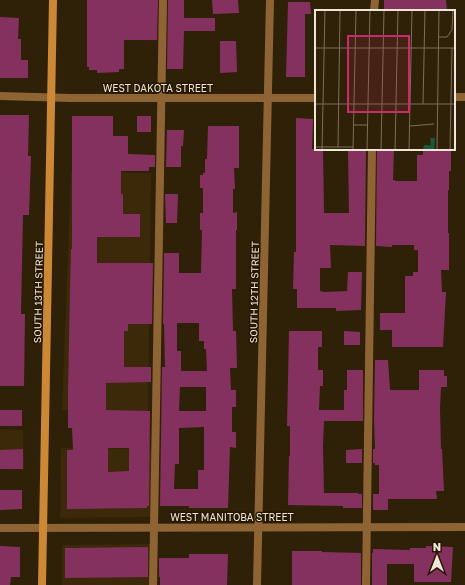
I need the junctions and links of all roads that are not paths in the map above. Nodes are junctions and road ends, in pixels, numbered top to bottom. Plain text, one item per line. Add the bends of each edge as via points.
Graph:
1 (53, 0) edge
2 (163, 0) edge
3 (270, 0) edge
4 (375, 0) edge
5 (374, 10) edge
6 (0, 96) edge
7 (51, 98) junction
8 (162, 98) junction
9 (269, 98) junction
10 (315, 98) edge
11 (372, 150) edge
12 (154, 527) junction
13 (368, 527) junction
14 (465, 527) edge
15 (0, 528) edge
16 (43, 528) junction
17 (259, 528) junction
18 (42, 585) edge
19 (153, 585) edge
20 (258, 585) edge
21 (366, 585) edge

1 - 7 street, SOUTH 13TH STREET
2 - 8 street
3 - 9 street, SOUTH 12TH STREET
4 - 5 street
6 - 7 street, WEST DAKOTA STREET
7 - 8 street, WEST DAKOTA STREET
7 - 16 street, SOUTH 13TH STREET
8 - 9 street, WEST DAKOTA STREET
8 - 12 street
9 - 10 street, WEST DAKOTA STREET
9 - 17 street, SOUTH 12TH STREET
11 - 13 street
12 - 16 street, WEST MANITOBA STREET
12 - 17 street, WEST MANITOBA STREET
12 - 19 street
13 - 14 street, WEST MANITOBA STREET
13 - 17 street, WEST MANITOBA STREET
13 - 21 street
15 - 16 street, WEST MANITOBA STREET
16 - 18 street, SOUTH 13TH STREET
17 - 20 street, SOUTH 12TH STREET

